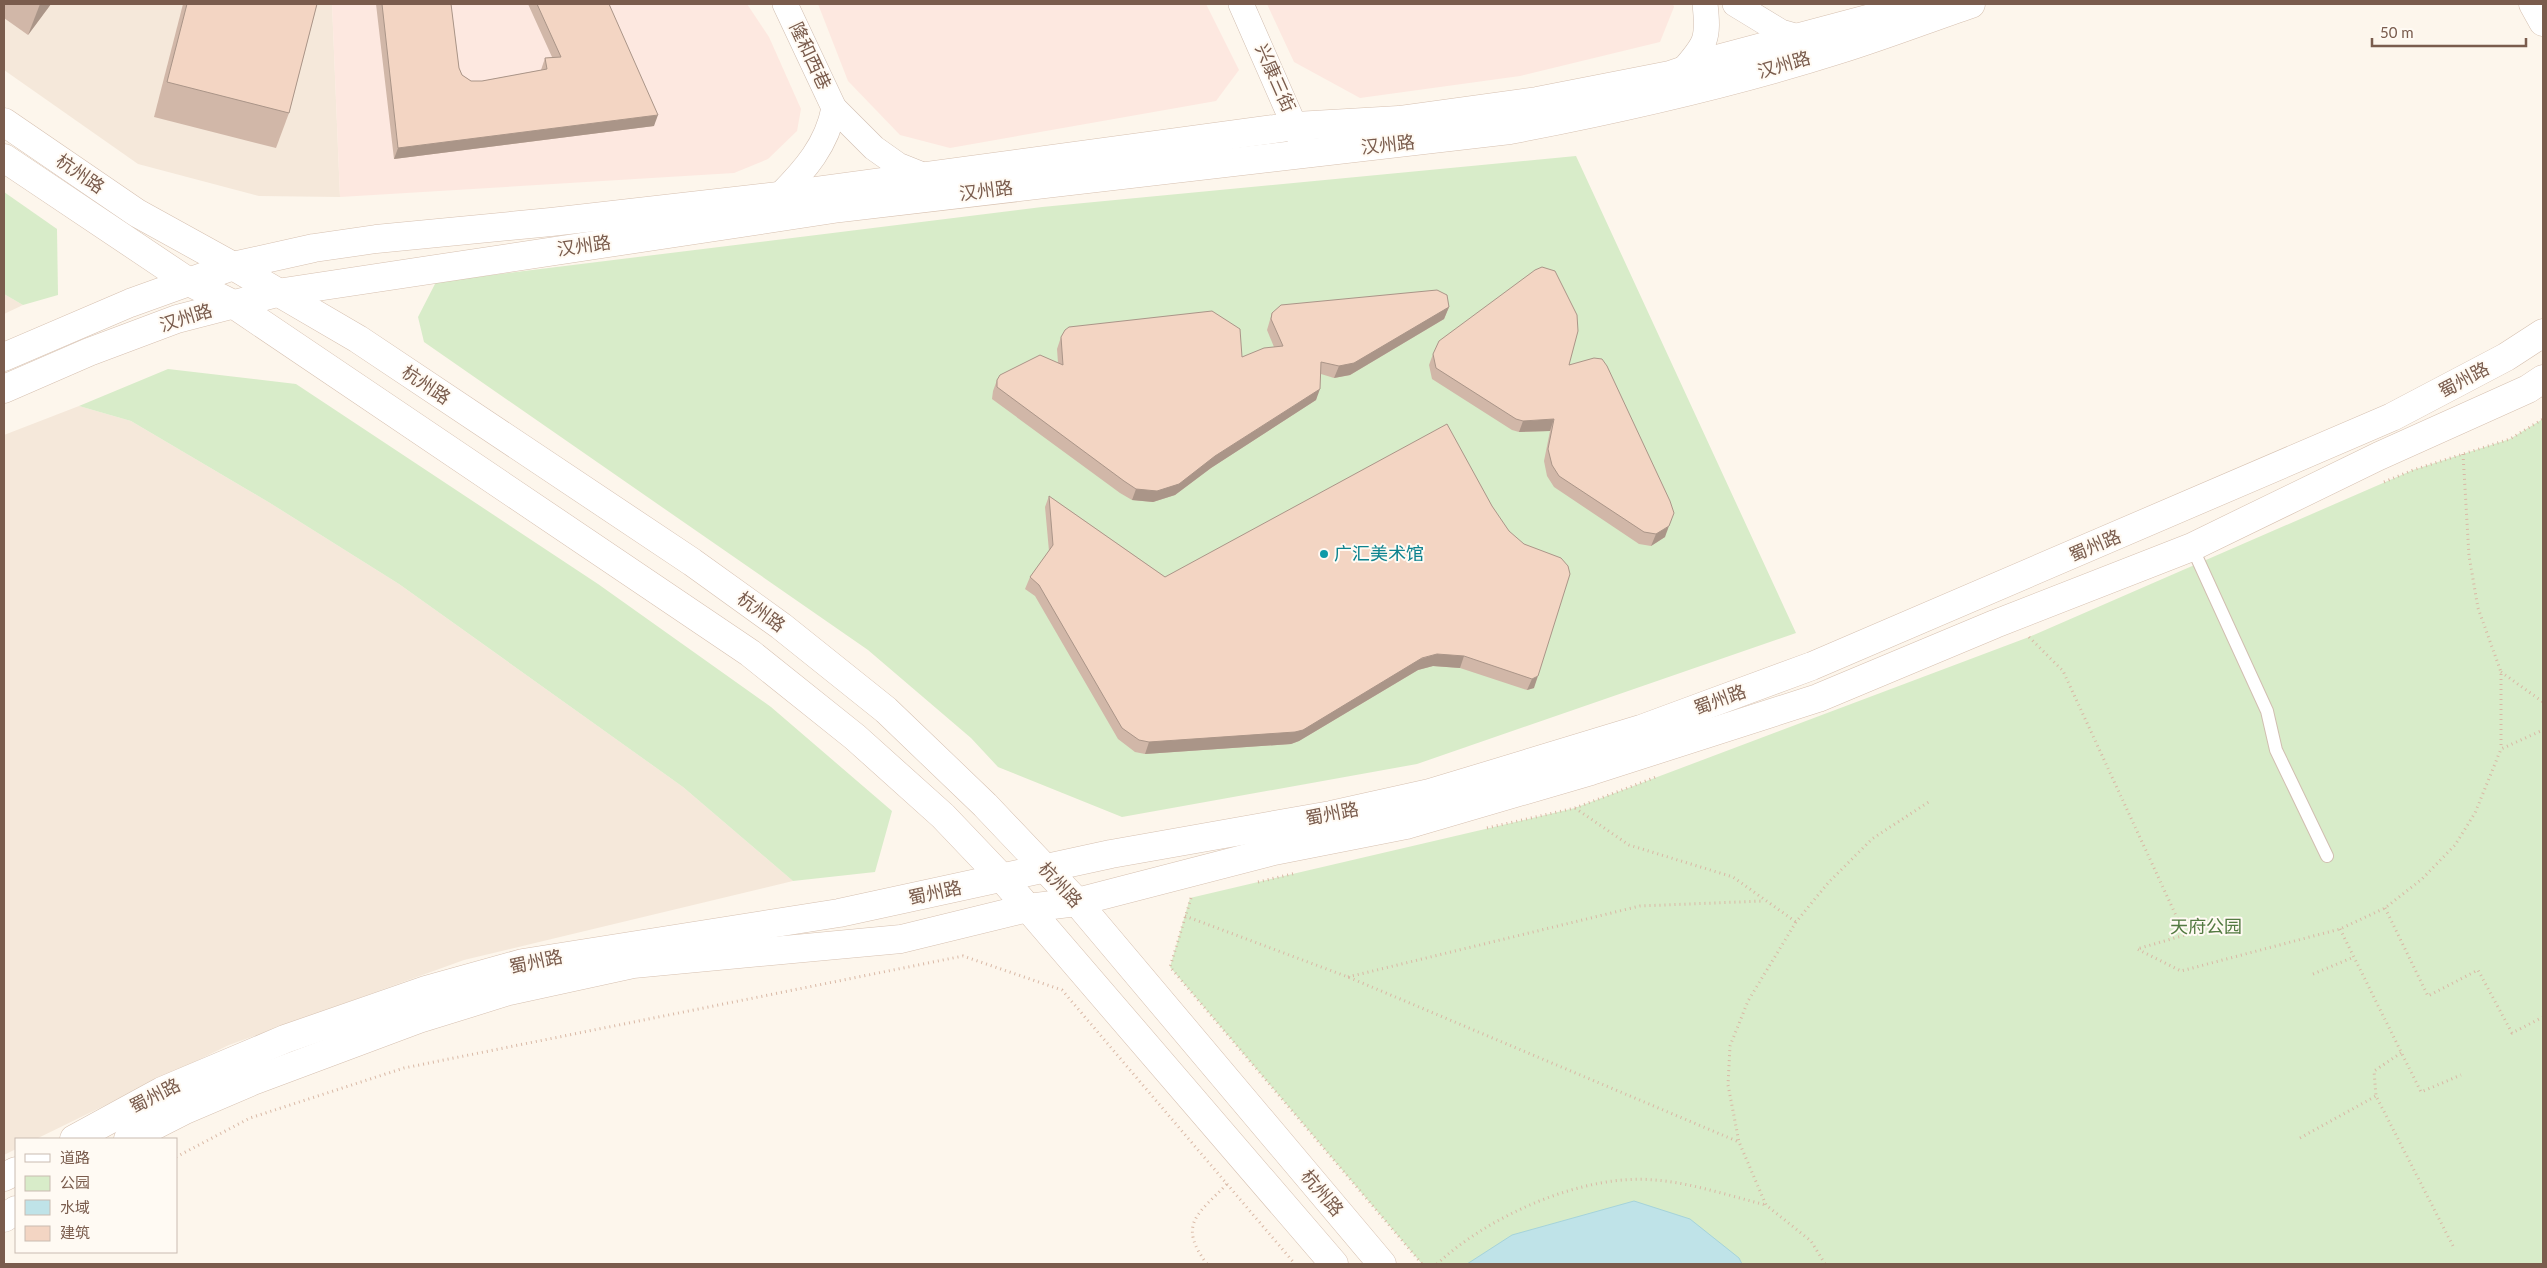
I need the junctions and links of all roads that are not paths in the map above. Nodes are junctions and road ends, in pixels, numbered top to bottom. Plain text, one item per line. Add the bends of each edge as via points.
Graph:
1 (785, 4) edge
2 (1241, 4) edge
3 (1705, 4) edge
4 (1735, 4) edge
5 (1912, 4) edge
6 (1971, 4) edge
7 (2533, 4) edge
8 (2543, 22) edge
9 (1802, 38) junction
10 (1683, 70) junction
11 (834, 108) junction
12 (4, 122) edge
13 (1296, 126) junction
14 (1306, 154) junction
15 (4, 158) edge
16 (928, 177) junction
17 (780, 196) junction
18 (233, 266) junction
19 (189, 282) junction
20 (277, 293) junction
21 (233, 304) junction
22 (2543, 333) edge
23 (4, 357) edge
24 (2543, 379) edge
25 (4, 389) edge
26 (2192, 547) junction
27 (2327, 856) dead end
28 (1045, 869) junction
29 (1003, 879) junction
30 (1077, 902) junction
31 (1028, 908) junction
32 (76, 1138) edge
33 (130, 1138) edge
34 (15, 1211) edge
35 (4, 1218) edge
36 (1334, 1264) edge
37 (1382, 1264) edge

1 - 11 street, 隆和西巷
2 - 13 street, 兴康三街
3 - 10 street via 1708,34 1700,50
4 - 9 street via 1781,32
5 - 9 main road, 汉州路
6 - 14 main road, 汉州路 via 1838,50 1588,115 1510,130
7 - 8 main road
9 - 10 main road, 汉州路
10 - 13 main road, 汉州路 via 1537,101 1399,120
11 - 16 street, 隆和西巷 via 874,148 898,164
11 - 17 street via 830,129 812,160
12 - 18 main road, 杭州路 via 137,213
13 - 14 street, 兴康三街
13 - 16 main road, 汉州路
14 - 20 main road, 汉州路 via 840,208
15 - 19 main road, 杭州路
16 - 17 main road, 汉州路
17 - 18 main road, 汉州路 via 376,238
18 - 19 main road, 汉州路
18 - 20 main road, 杭州路
19 - 21 main road, 杭州路
19 - 23 main road, 汉州路 via 130,303
20 - 21 main road, 汉州路
20 - 28 main road, 杭州路 via 358,339 692,562 781,626 886,710 985,805
21 - 25 main road, 汉州路 via 177,319
21 - 29 main road, 杭州路 via 750,653 855,737 943,816
22 - 28 main road, 蜀州路 via 2506,357 2383,421 1812,666 1641,729 1430,793
24 - 26 main road, 蜀州路 via 2528,389 2379,456
26 - 27 lane via 2267,711 2276,750
26 - 30 main road, 蜀州路 via 1818,698 1591,771 1406,825 1274,851
28 - 29 main road, 蜀州路
28 - 30 main road, 杭州路
29 - 31 main road, 杭州路
29 - 32 main road, 蜀州路 via 839,913 523,963 435,988 285,1038 162,1091
30 - 31 main road, 蜀州路
30 - 37 main road, 杭州路
31 - 33 main road, 蜀州路 via 901,939 633,964 509,991 419,1019 253,1081
31 - 36 main road, 杭州路
34 - 35 main road

